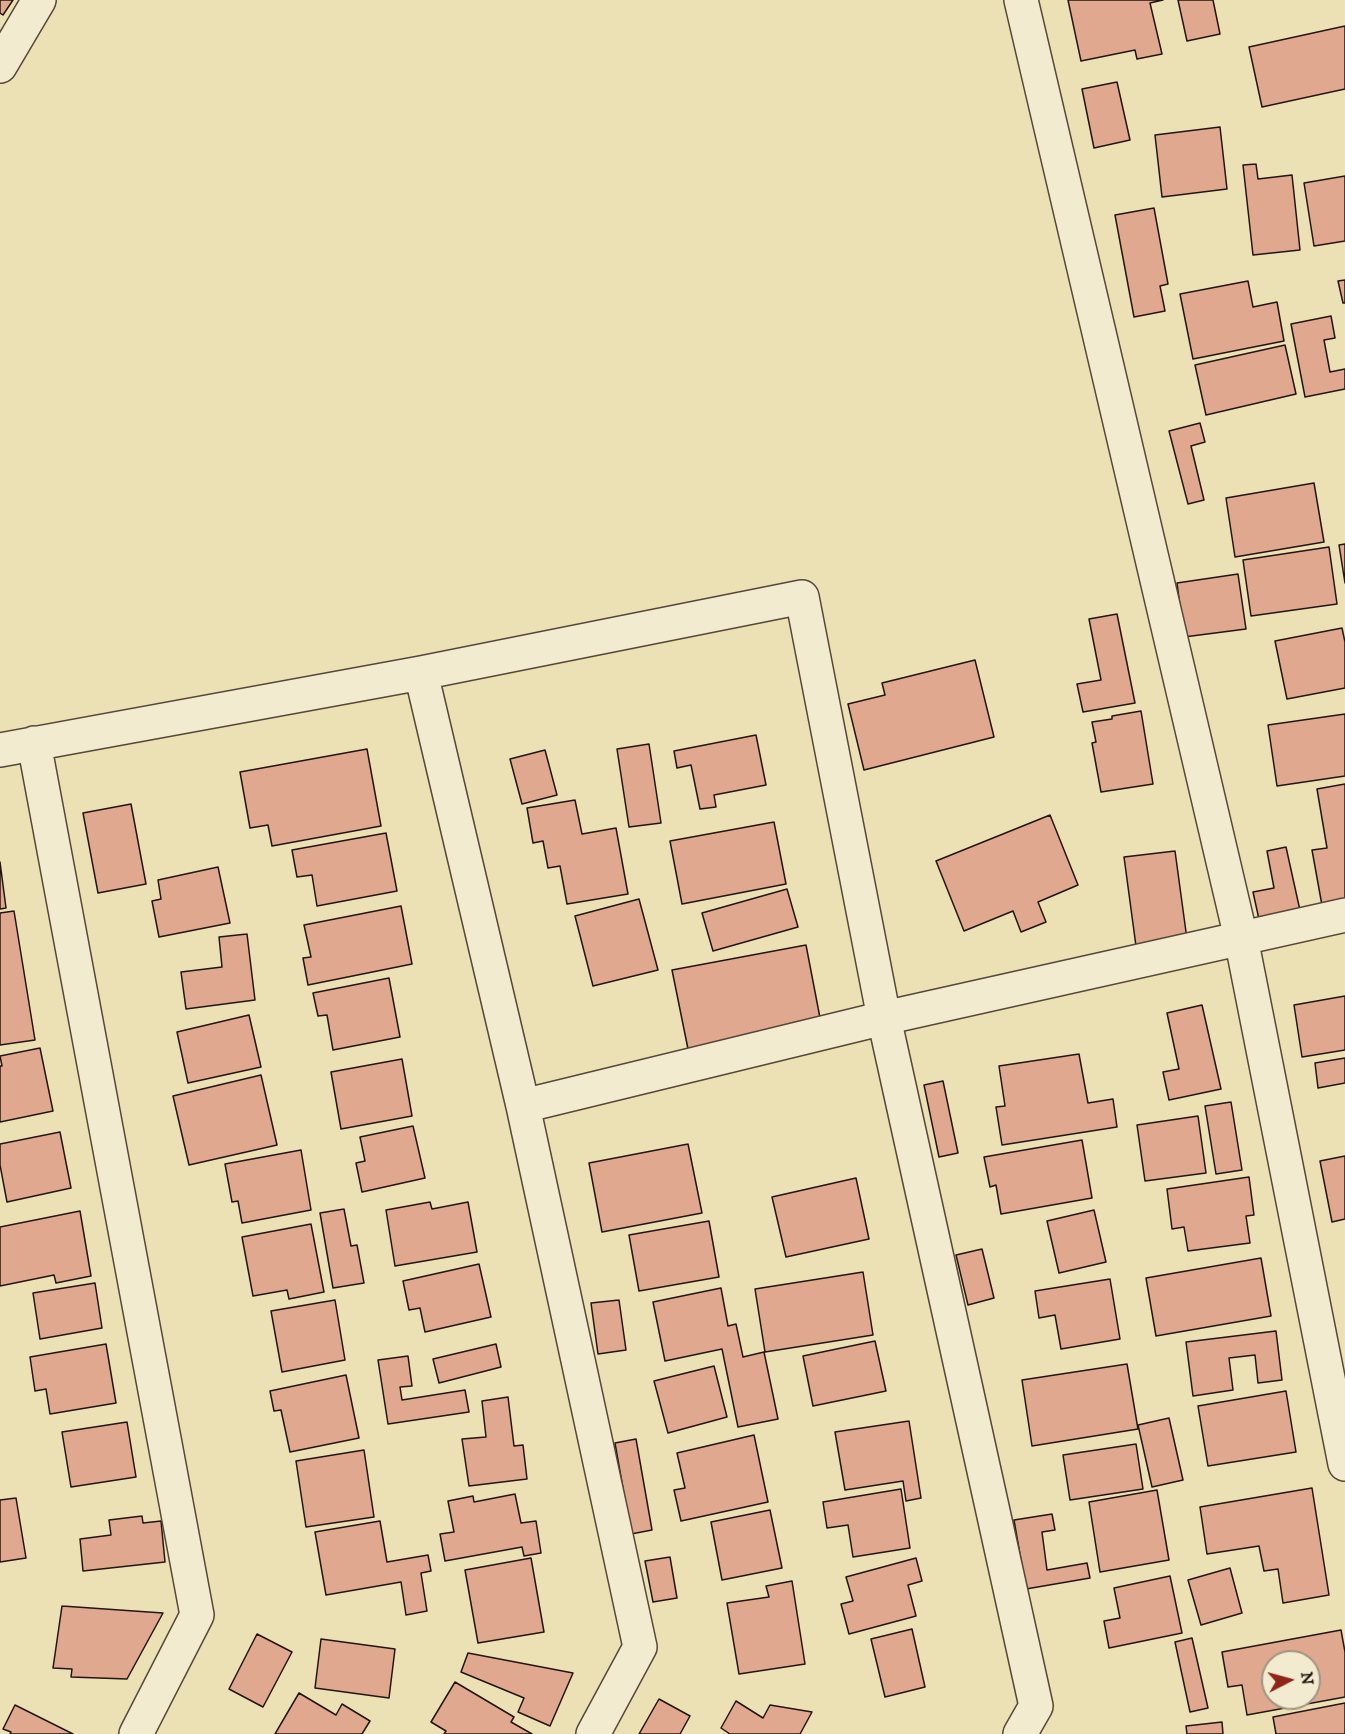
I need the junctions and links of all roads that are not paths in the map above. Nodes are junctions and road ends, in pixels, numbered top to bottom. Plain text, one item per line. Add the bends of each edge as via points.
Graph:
1 (39, 0) edge
2 (1021, 0) edge
3 (0, 66) edge
4 (421, 673) junction
5 (33, 743) junction
6 (0, 750) edge
7 (1345, 915) edge
8 (1241, 938) junction
9 (884, 1018) junction
10 (523, 1106) junction
11 (1345, 1464) edge
12 (136, 1734) edge
13 (593, 1734) edge
14 (1020, 1734) edge

1 - 3 street
2 - 8 street
4 - 5 street
4 - 9 street via 802,597
4 - 10 street
5 - 6 street
5 - 12 street via 197,1615
7 - 8 street
8 - 9 street
8 - 11 street
9 - 10 street
9 - 14 street via 1036,1706
10 - 13 street via 640,1647

